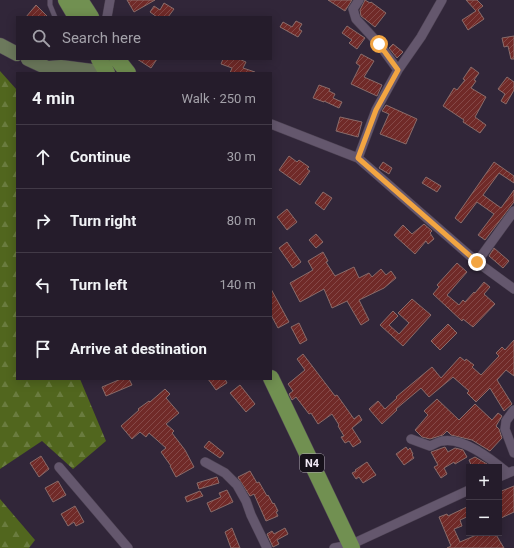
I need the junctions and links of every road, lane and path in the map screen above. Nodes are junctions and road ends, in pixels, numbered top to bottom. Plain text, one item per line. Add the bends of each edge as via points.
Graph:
1 (50, 0) edge
2 (66, 0) edge
3 (80, 0) edge
4 (110, 0) edge
5 (359, 0) edge
6 (442, 0) edge
7 (55, 16) edge
8 (75, 16) edge
9 (90, 16) edge
10 (107, 16) edge
11 (0, 45) edge
12 (16, 53) edge
13 (30, 60) edge
14 (100, 60) edge
15 (118, 60) edge
16 (53, 70) edge
17 (398, 70) junction
18 (99, 72) edge
19 (106, 72) edge
20 (127, 72) edge
21 (272, 124) edge
22 (358, 158) junction
23 (514, 211) edge
24 (477, 262) junction
25 (514, 289) edge
26 (272, 380) edge
27 (514, 410) edge
28 (411, 439) dead end
29 (514, 453) edge
30 (205, 462) dead end
31 (59, 467) dead end
32 (511, 471) edge
33 (502, 476) edge
34 (466, 491) edge
35 (351, 546) edge
36 (128, 548) edge
37 (267, 548) edge
38 (334, 548) edge

1 - 7 lane
2 - 8 highway
3 - 9 highway
4 - 10 street
5 - 17 street via 353,9 356,19
6 - 17 street
11 - 12 main road
13 - 16 main road
14 - 19 highway
15 - 20 highway
16 - 18 main road via 61,67
17 - 22 street via 376,110
21 - 22 street
22 - 24 street
23 - 24 street
24 - 25 street
26 - 35 highway, N4
27 - 29 street via 506,421 505,429
28 - 32 street via 430,446 442,441 455,442 480,452
30 - 37 street via 225,473 237,485
31 - 36 street
32 - 33 street
34 - 35 street
35 - 38 street

